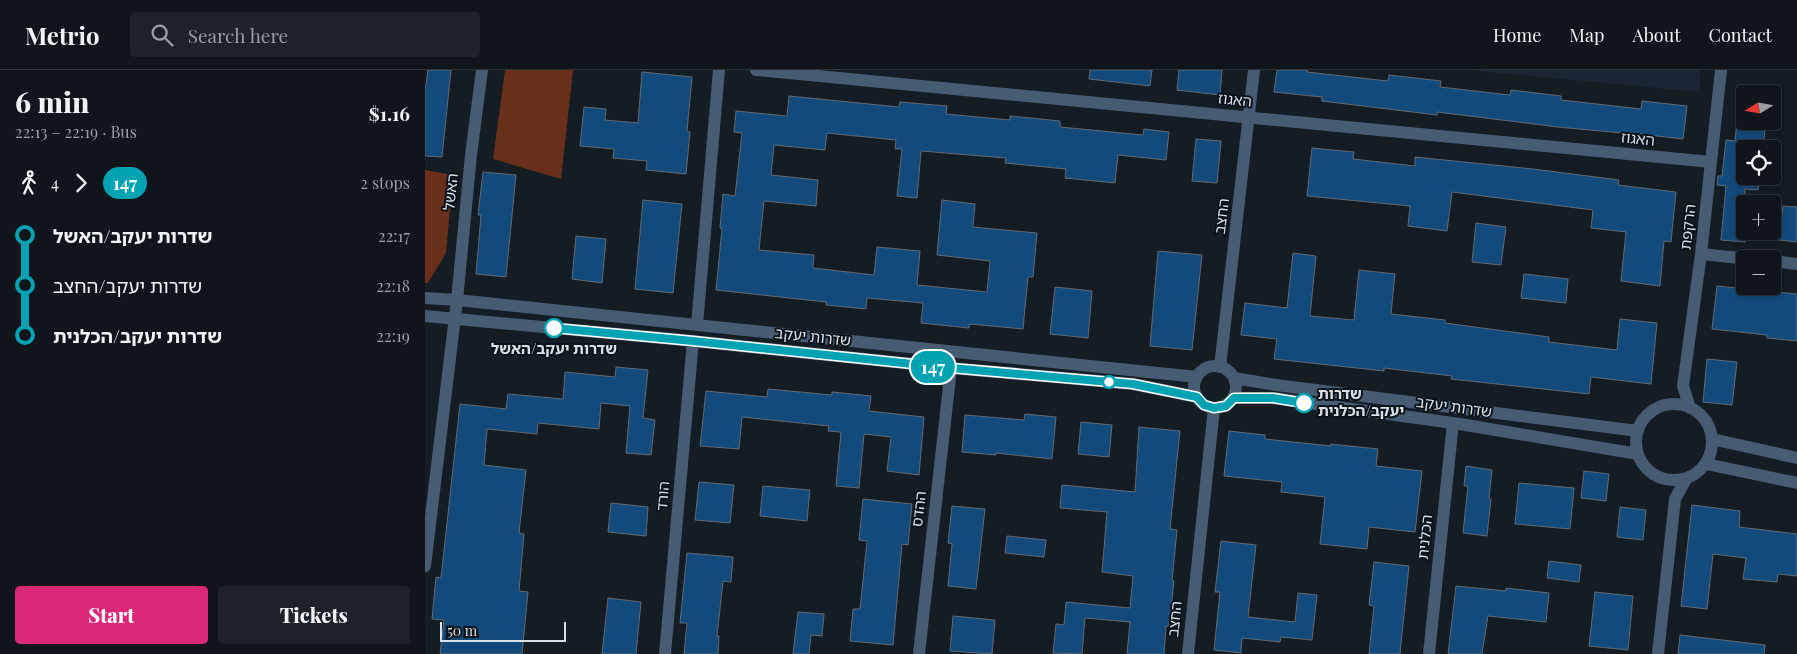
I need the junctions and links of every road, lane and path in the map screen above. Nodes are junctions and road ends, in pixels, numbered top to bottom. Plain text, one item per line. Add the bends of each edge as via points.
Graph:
1 (482, 70) edge
2 (719, 70) edge
3 (756, 70) edge
4 (1255, 70) edge
5 (1721, 70) edge
6 (1250, 118) junction
7 (1711, 162) junction
8 (1701, 254) junction
9 (1736, 258) edge
10 (1781, 262) edge
11 (1797, 264) edge
12 (425, 298) edge
13 (457, 300) junction
14 (425, 316) edge
15 (454, 318) junction
16 (697, 325) junction
17 (693, 341) junction
18 (1220, 366) junction
19 (951, 368) junction
20 (1197, 377) junction
21 (1234, 378) junction
22 (1683, 386) junction
23 (1197, 397) junction
24 (1234, 398) junction
25 (1671, 405) junction
26 (1214, 408) junction
27 (1690, 408) junction
28 (1453, 423) junction
29 (1638, 430) junction
30 (1712, 439) junction
31 (1638, 454) junction
32 (1797, 458) edge
33 (1706, 464) junction
34 (1662, 478) junction
35 (1686, 478) junction
36 (1797, 483) edge
37 (1675, 499) junction
38 (425, 566) edge
39 (665, 654) edge
40 (919, 654) edge
41 (1188, 654) edge
42 (1429, 654) edge
43 (1658, 654) edge

1 - 13 street, האשל
2 - 16 street
3 - 6 street, האגוז
4 - 6 street, החצב
5 - 7 street, הרקפת
6 - 7 street, האגוז
6 - 18 street, החצב
7 - 8 street, הרקפת
8 - 9 street
8 - 22 street, הרקפת
10 - 11 street
12 - 13 street, שדרות יעקב
13 - 15 street, האשל
13 - 16 street, שדרות יעקב
14 - 15 street, שדרות יעקב
15 - 17 street, שדרות יעקב
15 - 38 street, האשל
16 - 20 street, שדרות יעקב
17 - 19 street, שדרות יעקב
17 - 39 street, הורד
18 - 20 street via 1207,368
18 - 21 street via 1231,372
19 - 23 street, שדרות יעקב via 1133,384
19 - 40 street, ההדס
20 - 23 street
21 - 24 street
21 - 29 street, שדרות יעקב
22 - 25 street, הרקפת
22 - 27 street, הרקפת
23 - 26 street via 1204,405
24 - 26 street via 1226,406
24 - 28 street, שדרות יעקב via 1273,398
25 - 27 street
25 - 29 street via 1652,412
26 - 41 street, החצב
27 - 30 street via 1708,426
28 - 31 street, שדרות יעקב
28 - 42 street, הכלנית
29 - 31 street
30 - 32 street
30 - 33 street
31 - 34 street via 1643,465
33 - 35 street
33 - 36 street
34 - 35 street via 1674,481
34 - 37 street
35 - 37 street
37 - 43 street

